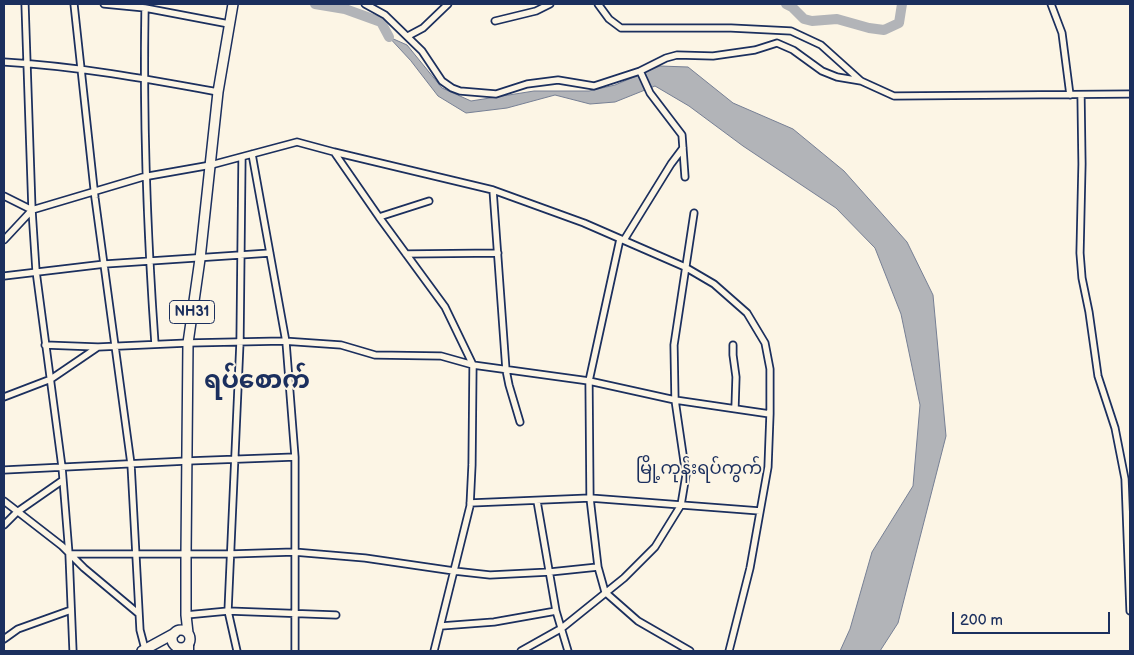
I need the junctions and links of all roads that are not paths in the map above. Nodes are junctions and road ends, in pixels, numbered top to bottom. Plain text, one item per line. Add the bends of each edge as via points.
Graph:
1 (25, 4) edge
2 (74, 4) edge
3 (104, 4) edge
4 (365, 4) edge
5 (448, 4) edge
6 (550, 4) edge
7 (598, 4) edge
8 (1052, 4) edge
9 (232, 7) edge
10 (145, 8) junction
11 (495, 21) dead end
12 (229, 24) junction
13 (408, 36) junction
14 (4, 62) edge
15 (27, 63) junction
16 (81, 70) junction
17 (641, 72) junction
18 (144, 78) junction
19 (861, 81) junction
20 (218, 92) junction
21 (1130, 94) edge
22 (1070, 95) junction
23 (1081, 95) junction
24 (683, 148) junction
25 (334, 152) junction
26 (252, 154) junction
27 (242, 157) junction
28 (211, 165) junction
29 (146, 176) junction
30 (685, 177) dead end
31 (493, 190) junction
32 (95, 192) junction
33 (4, 196) edge
34 (429, 200) dead end
35 (32, 210) junction
36 (694, 213) dead end
37 (379, 217) junction
38 (4, 240) edge
39 (622, 240) junction
40 (498, 253) junction
41 (270, 254) junction
42 (406, 254) junction
43 (241, 256) junction
44 (200, 258) junction
45 (149, 261) junction
46 (104, 264) junction
47 (686, 267) junction
48 (36, 271) junction
49 (4, 276) edge
50 (240, 342) junction
51 (286, 342) junction
52 (188, 343) junction
53 (155, 344) junction
54 (45, 345) junction
55 (116, 346) junction
56 (733, 346) dead end
57 (98, 347) junction
58 (474, 365) junction
59 (506, 370) junction
60 (51, 379) junction
61 (589, 381) junction
62 (4, 397) edge
63 (675, 400) junction
64 (735, 408) junction
65 (770, 414) junction
66 (520, 422) dead end
67 (295, 457) junction
68 (235, 459) junction
69 (187, 461) junction
70 (131, 464) junction
71 (62, 467) junction
72 (4, 470) edge
73 (63, 480) junction
74 (590, 498) junction
75 (4, 501) edge
76 (537, 501) junction
77 (470, 503) junction
78 (681, 504) junction
79 (760, 511) junction
80 (17, 512) junction
81 (4, 525) edge
82 (294, 552) junction
83 (69, 554) junction
84 (136, 554) junction
85 (186, 554) junction
86 (231, 554) junction
87 (598, 566) junction
88 (454, 571) junction
89 (550, 572) junction
90 (605, 592) junction
91 (71, 610) junction
92 (228, 611) junction
93 (556, 611) junction
94 (1130, 611) edge
95 (294, 612) junction
96 (139, 614) junction
97 (186, 615) junction
98 (336, 615) dead end
99 (441, 626) junction
100 (562, 628) junction
101 (180, 632) junction
102 (4, 639) edge
103 (154, 644) junction
104 (183, 648) edge
105 (144, 650) edge
106 (73, 651) edge
107 (237, 651) edge
108 (295, 651) edge
109 (434, 651) edge
110 (521, 651) edge
111 (568, 651) edge
112 (690, 651) edge
113 (729, 651) edge

1 - 15 street
2 - 16 street
3 - 10 street
4 - 13 street via 385,14
5 - 13 street via 423,28
6 - 11 street via 536,11
7 - 19 street via 620,28 791,31 820,45
8 - 22 street via 1062,33
9 - 12 highway, NH31
10 - 12 street
10 - 18 street
12 - 20 highway, NH31
13 - 17 street via 442,81 460,91 496,94 527,84 558,80 594,86
14 - 15 street
15 - 16 street
15 - 35 street
16 - 18 street
16 - 32 street
17 - 19 street via 677,55 712,56 755,50 776,43 793,50 822,71
17 - 24 street via 648,90 682,135
18 - 20 street
18 - 29 street
19 - 22 street via 894,96
20 - 28 highway, NH31
21 - 23 street
22 - 23 street
23 - 94 street via 1082,278 1098,376 1116,428 1125,480
24 - 30 street
24 - 39 street
25 - 26 street via 297,142
25 - 31 street
25 - 37 street
26 - 27 street
26 - 41 street
27 - 28 street
27 - 43 street
28 - 29 street
28 - 44 highway, NH31
29 - 32 street
29 - 45 street
31 - 39 street
31 - 40 street
32 - 35 street
32 - 46 street
33 - 35 street
34 - 37 street
35 - 38 street
35 - 48 street
36 - 47 street
37 - 42 street
39 - 47 street
39 - 61 street
40 - 42 street
40 - 59 street
41 - 43 street
41 - 51 street
42 - 58 street via 445,307
43 - 44 street
43 - 50 street
44 - 45 street
44 - 52 highway, NH31
45 - 46 street
45 - 53 street
46 - 48 street
46 - 55 street
47 - 63 street via 674,345
47 - 65 street via 714,284 747,313 765,343 770,369
48 - 49 street
48 - 54 street
50 - 51 street
50 - 52 street
50 - 68 street
51 - 58 street via 341,345 376,355 440,356
51 - 67 street
52 - 53 street
52 - 69 highway, NH31
53 - 55 street
54 - 57 street
54 - 60 street
55 - 57 street
55 - 70 street
56 - 64 street
57 - 60 street
58 - 59 street
58 - 77 street
59 - 61 street
59 - 66 street
60 - 62 street
60 - 71 street
61 - 63 street
61 - 74 street
63 - 64 street
63 - 78 street via 686,475
64 - 65 street
65 - 79 street via 768,467
67 - 68 street
67 - 82 street
68 - 69 street
68 - 86 street
69 - 70 street
69 - 85 highway, NH31
70 - 71 street
70 - 84 street
71 - 72 street
71 - 73 street
73 - 80 street
73 - 83 street
74 - 76 street
74 - 78 street
74 - 87 street
75 - 80 street
76 - 77 street
76 - 89 street
77 - 88 street
78 - 79 street
78 - 90 street via 655,546 624,578
79 - 113 street via 750,568
80 - 81 street
80 - 83 street
82 - 86 street
82 - 88 street
82 - 95 street
83 - 84 street
83 - 91 street
83 - 96 street
84 - 85 street
84 - 96 street
85 - 86 street
85 - 97 highway, NH31
86 - 92 street
87 - 89 street
87 - 90 street
88 - 89 street via 490,574
88 - 99 street
89 - 93 street
90 - 100 street
90 - 112 street via 638,621
91 - 102 street via 18,629
91 - 106 street
92 - 95 street
92 - 97 street
92 - 107 street
93 - 99 street via 494,622
93 - 100 street
95 - 98 street
95 - 108 street
96 - 105 street
97 - 101 highway, NH31
99 - 109 street
100 - 110 street
100 - 111 street
101 - 103 highway
101 - 104 highway via 190,638
101 - 104 highway via 172,640
103 - 104 highway
103 - 105 highway

